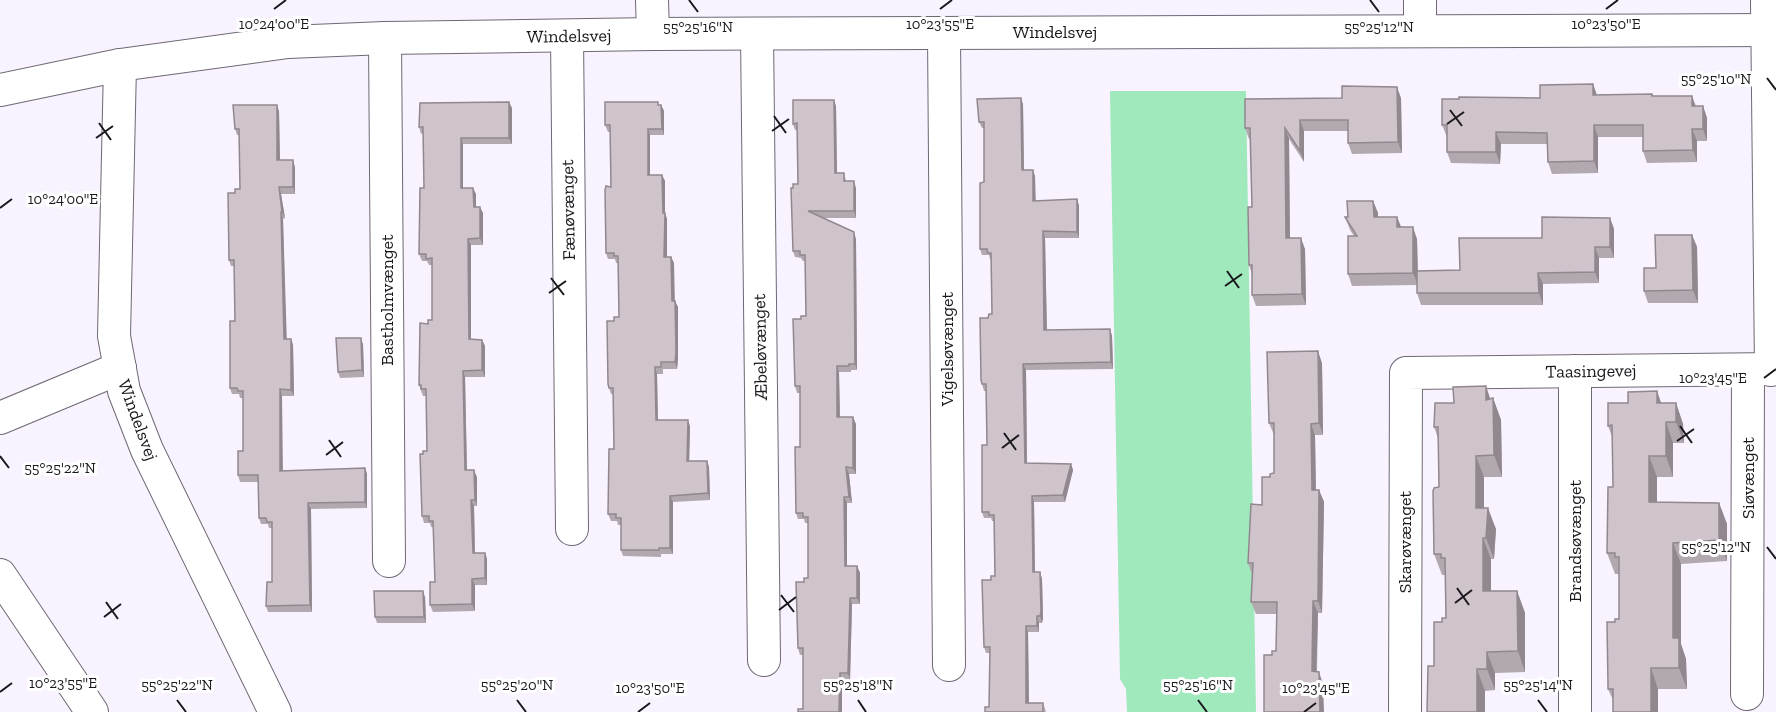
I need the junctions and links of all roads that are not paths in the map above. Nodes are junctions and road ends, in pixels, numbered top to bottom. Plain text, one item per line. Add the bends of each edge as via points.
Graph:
1 (652, 0) edge
2 (1420, 15) edge
3 (1770, 20) edge
4 (944, 33) junction
5 (653, 34) junction
6 (757, 34) junction
7 (567, 36) junction
8 (385, 38) junction
9 (120, 65) junction
10 (0, 90) edge
11 (120, 368) junction
12 (1765, 370) edge
13 (1575, 371) junction
14 (1406, 373) joint
15 (0, 418) edge
16 (572, 529) dead end
17 (388, 561) dead end
18 (0, 575) edge
19 (764, 660) dead end
20 (949, 665) dead end
21 (1747, 694) dead end
22 (1575, 710) dead end
23 (92, 712) edge
24 (275, 712) edge
25 (1405, 712) edge

1 - 5 street
2 - 3 street, Windelsvej
2 - 4 street, Windelsvej
3 - 12 street, Siøvænget
4 - 6 street, Windelsvej
4 - 20 street, Vigelsøvænget
5 - 6 street, Windelsvej
5 - 7 street, Windelsvej
6 - 19 street, Æbeløvænget
7 - 8 street, Windelsvej
7 - 16 street, Fænøvænget
8 - 9 street, Windelsvej via 288,42
8 - 17 street, Bastholmvænget
9 - 10 street, Windelsvej
9 - 11 street, Windelsvej via 114,336
11 - 15 street
11 - 24 street, Windelsvej via 124,391 147,450
12 - 13 street, Taasingevej
12 - 21 street, Siøvænget
13 - 14 street, Taasingevej
13 - 22 street, Brandsøvænget
14 - 25 street, Skarøvænget
18 - 23 street

